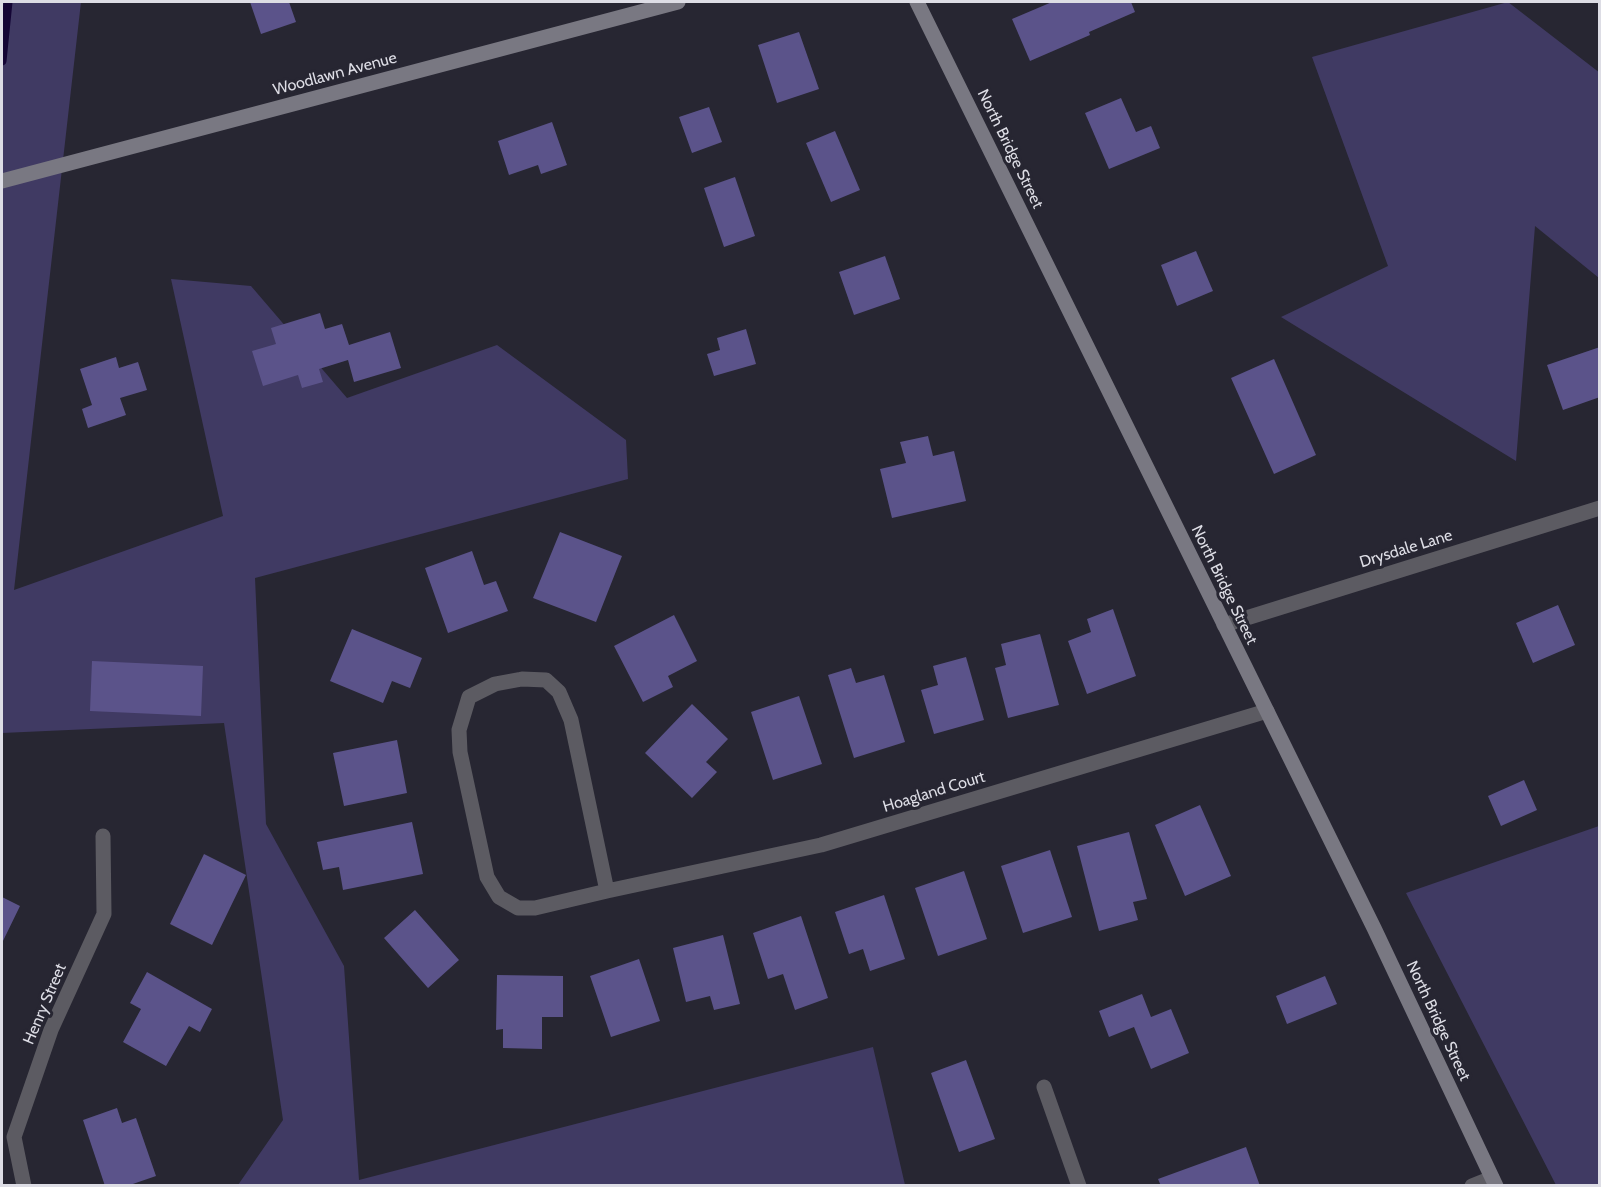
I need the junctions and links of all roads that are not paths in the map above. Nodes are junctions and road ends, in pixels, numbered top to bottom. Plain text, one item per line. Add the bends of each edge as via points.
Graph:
1 (678, 2) edge
2 (917, 2) edge
3 (2, 181) edge
4 (1599, 508) edge
5 (1224, 625) junction
6 (1266, 711) junction
7 (103, 836) dead end
8 (608, 891) junction
9 (1044, 1087) dead end
10 (1494, 1182) edge
11 (24, 1185) edge
12 (1079, 1185) edge
13 (1472, 1185) edge

1 - 3 street, Woodlawn Avenue
2 - 5 street, North Bridge Street
4 - 5 street, Drysdale Lane
5 - 6 street, North Bridge Street
6 - 8 street, Hoagland Court via 821,845
6 - 10 street, North Bridge Street
7 - 11 street, Henry Street via 105,914 51,1030 14,1137
8 - 8 street, Hoagland Court via 571,720 559,692 546,680 522,679 495,684 469,697 459,730 460,752 487,877 499,897 518,908 535,908
9 - 12 street
10 - 13 street

